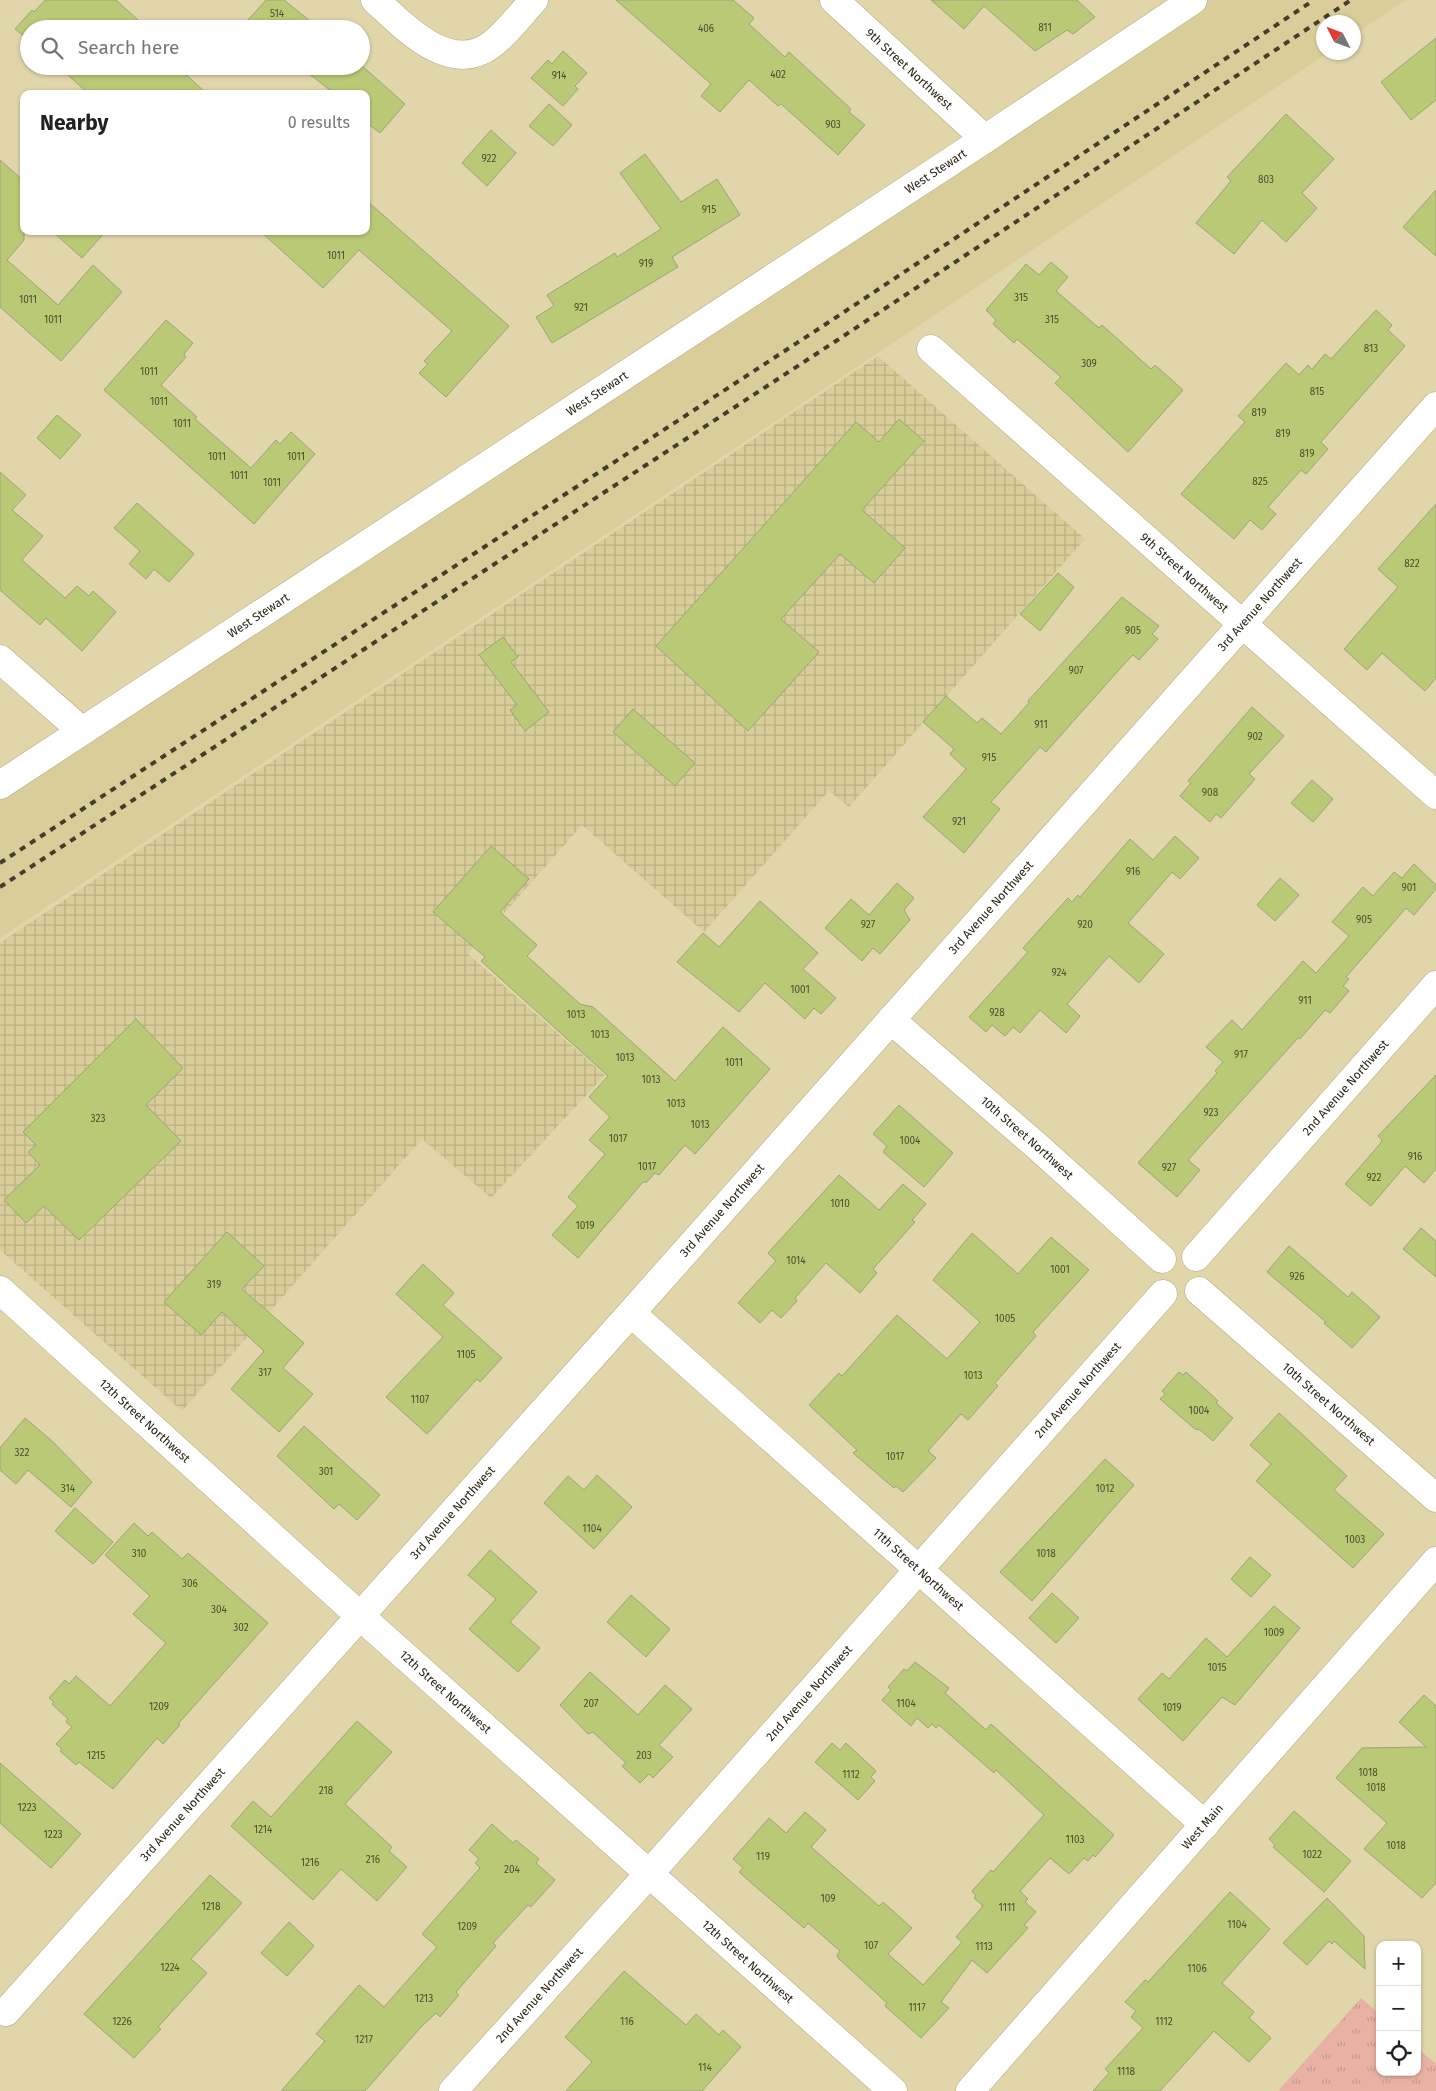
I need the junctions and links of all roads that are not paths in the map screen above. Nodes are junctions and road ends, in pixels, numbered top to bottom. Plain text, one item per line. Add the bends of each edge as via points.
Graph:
1 (375, 0) edge
2 (534, 0) edge
3 (834, 0) edge
4 (1193, 0) edge
5 (985, 139) junction
6 (931, 350) dead end
7 (1436, 406) edge
8 (1242, 623) junction
9 (0, 659) edge
10 (82, 731) junction
11 (0, 785) edge
12 (1436, 795) edge
13 (1436, 985) edge
14 (891, 1020) junction
15 (1196, 1257) junction
16 (1162, 1259) junction
17 (0, 1290) edge
18 (1199, 1291) junction
19 (1163, 1294) junction
20 (631, 1313) junction
21 (1436, 1498) edge
22 (1436, 1561) edge
23 (917, 1569) junction
24 (360, 1616) junction
25 (1205, 1825) junction
26 (648, 1875) junction
27 (6, 2012) dead end
28 (453, 2091) edge
29 (893, 2091) edge
30 (970, 2091) edge

1 - 2 street via 431,47 466,55 492,44
3 - 5 street, 9th Street Northwest
4 - 5 street, West Stewart
5 - 10 street, West Stewart
6 - 8 street, 9th Street Northwest
7 - 8 street, 3rd Avenue Northwest
8 - 12 street, 9th Street Northwest
8 - 14 street, 3rd Avenue Northwest
9 - 10 street
10 - 11 street, West Stewart
13 - 15 street, 2nd Avenue Northwest
14 - 16 street, 10th Street Northwest
14 - 20 street, 3rd Avenue Northwest
15 - 16 street via 1181,1251
15 - 18 street via 1204,1273
16 - 19 street via 1156,1268 1155,1279
17 - 24 street, 12th Street Northwest
18 - 19 street via 1192,1298 1182,1300
18 - 21 street, 10th Street Northwest
19 - 23 street, 2nd Avenue Northwest
20 - 23 street, 11th Street Northwest
20 - 24 street, 3rd Avenue Northwest
22 - 25 street, West Main
23 - 25 street, 11th Street Northwest
23 - 26 street, 2nd Avenue Northwest
24 - 26 street, 12th Street Northwest
24 - 27 street, 3rd Avenue Northwest
25 - 30 street, West Main
26 - 28 street, 2nd Avenue Northwest
26 - 29 street, 12th Street Northwest

